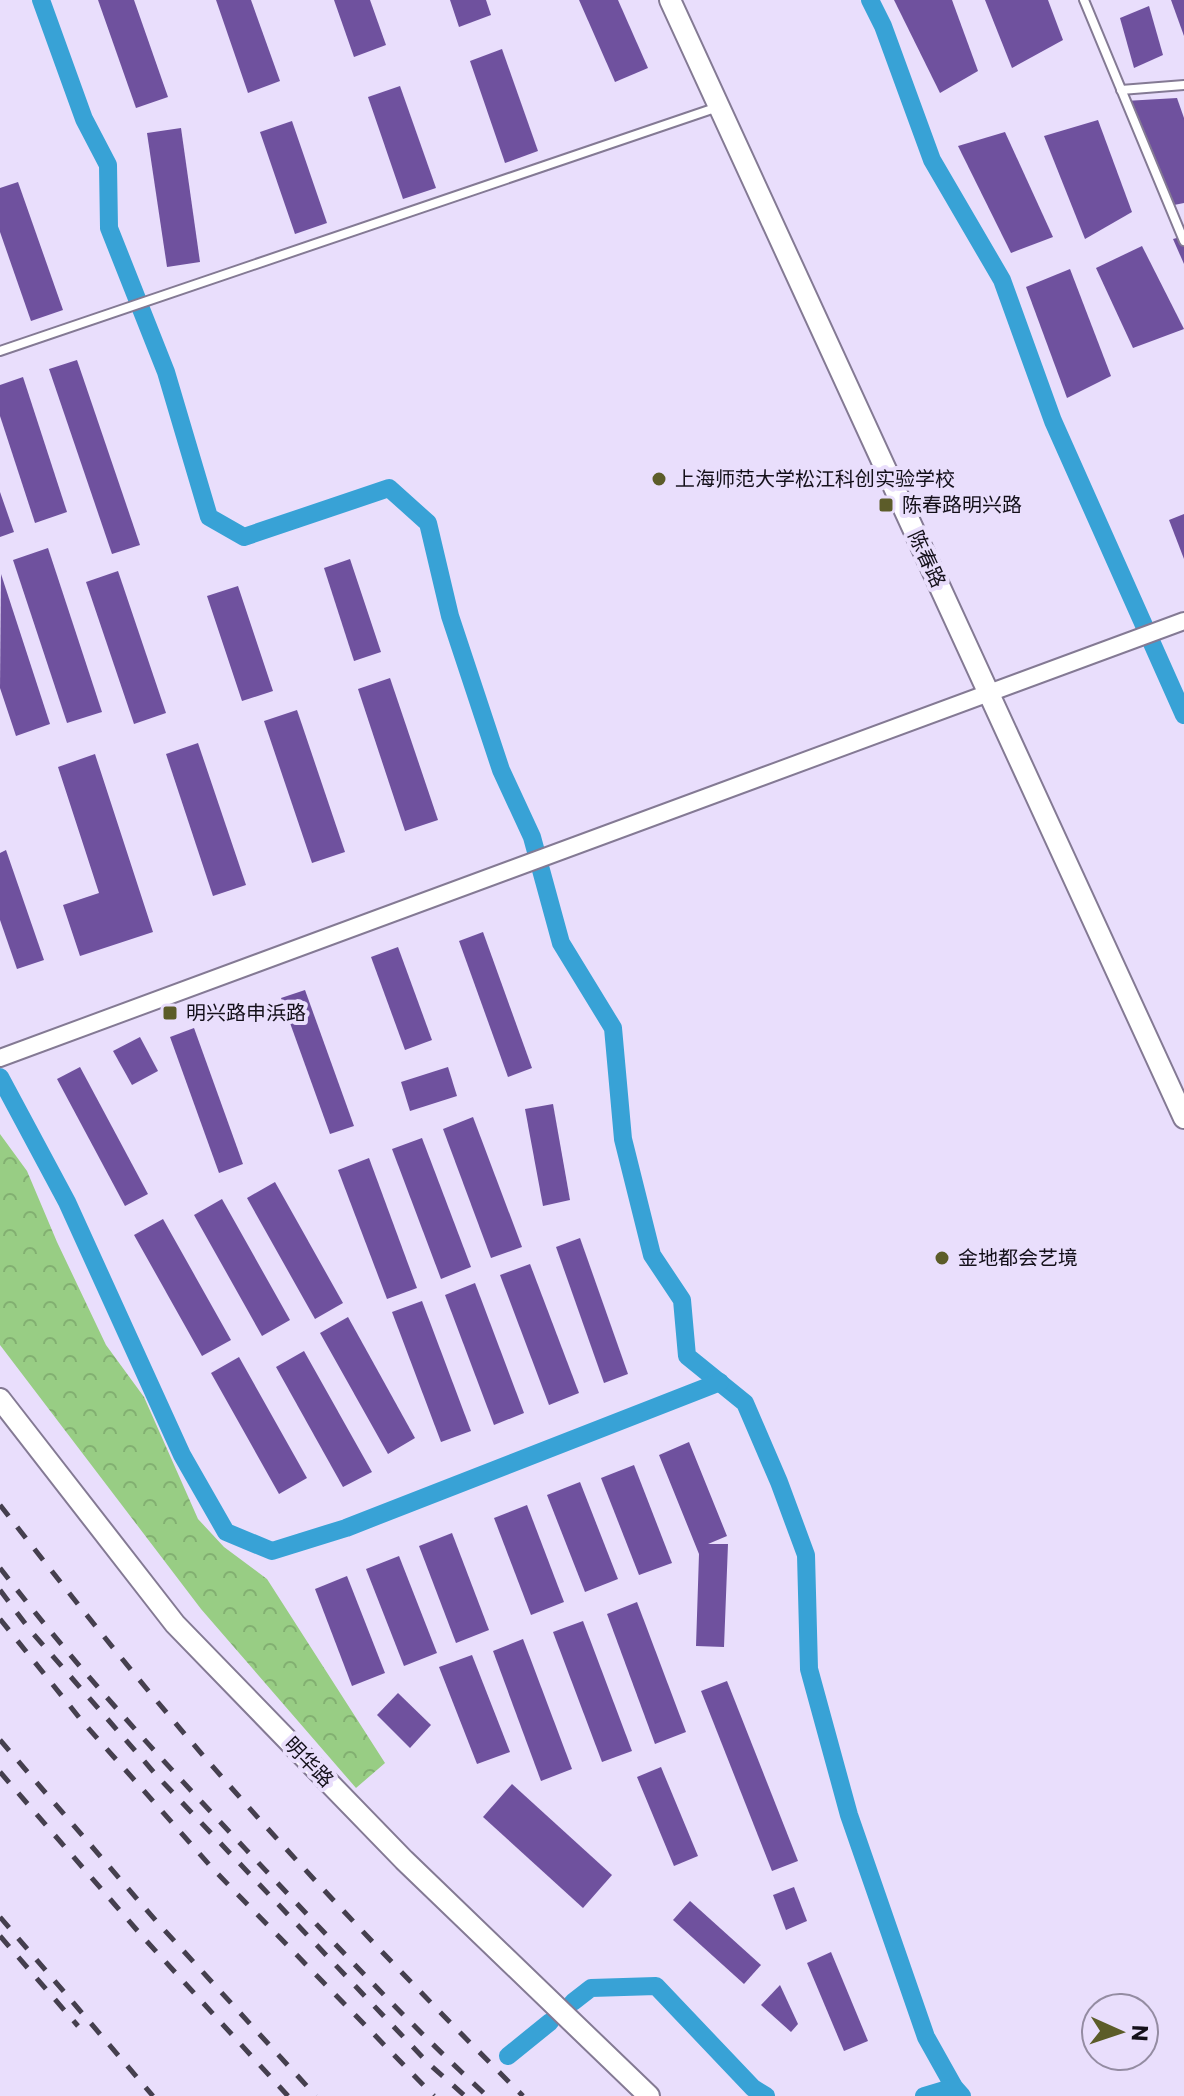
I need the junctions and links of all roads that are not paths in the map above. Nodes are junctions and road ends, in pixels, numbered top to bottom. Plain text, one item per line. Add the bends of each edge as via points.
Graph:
1 (670, 0) edge
2 (1084, 0) edge
3 (1184, 85) edge
4 (1121, 90) junction
5 (719, 107) junction
6 (1184, 241) edge
7 (0, 351) edge
8 (1184, 621) edge
9 (989, 694) junction
10 (0, 1058) edge
11 (1184, 1118) edge
12 (0, 1399) edge
13 (649, 2096) edge

1 - 5 street, 陈春路
2 - 4 lane
3 - 4 lane
4 - 6 lane
5 - 7 lane
5 - 9 street, 陈春路
8 - 9 street
9 - 10 street
9 - 11 street, 陈春路
12 - 13 street, 明华路 via 175,1624 404,1860

